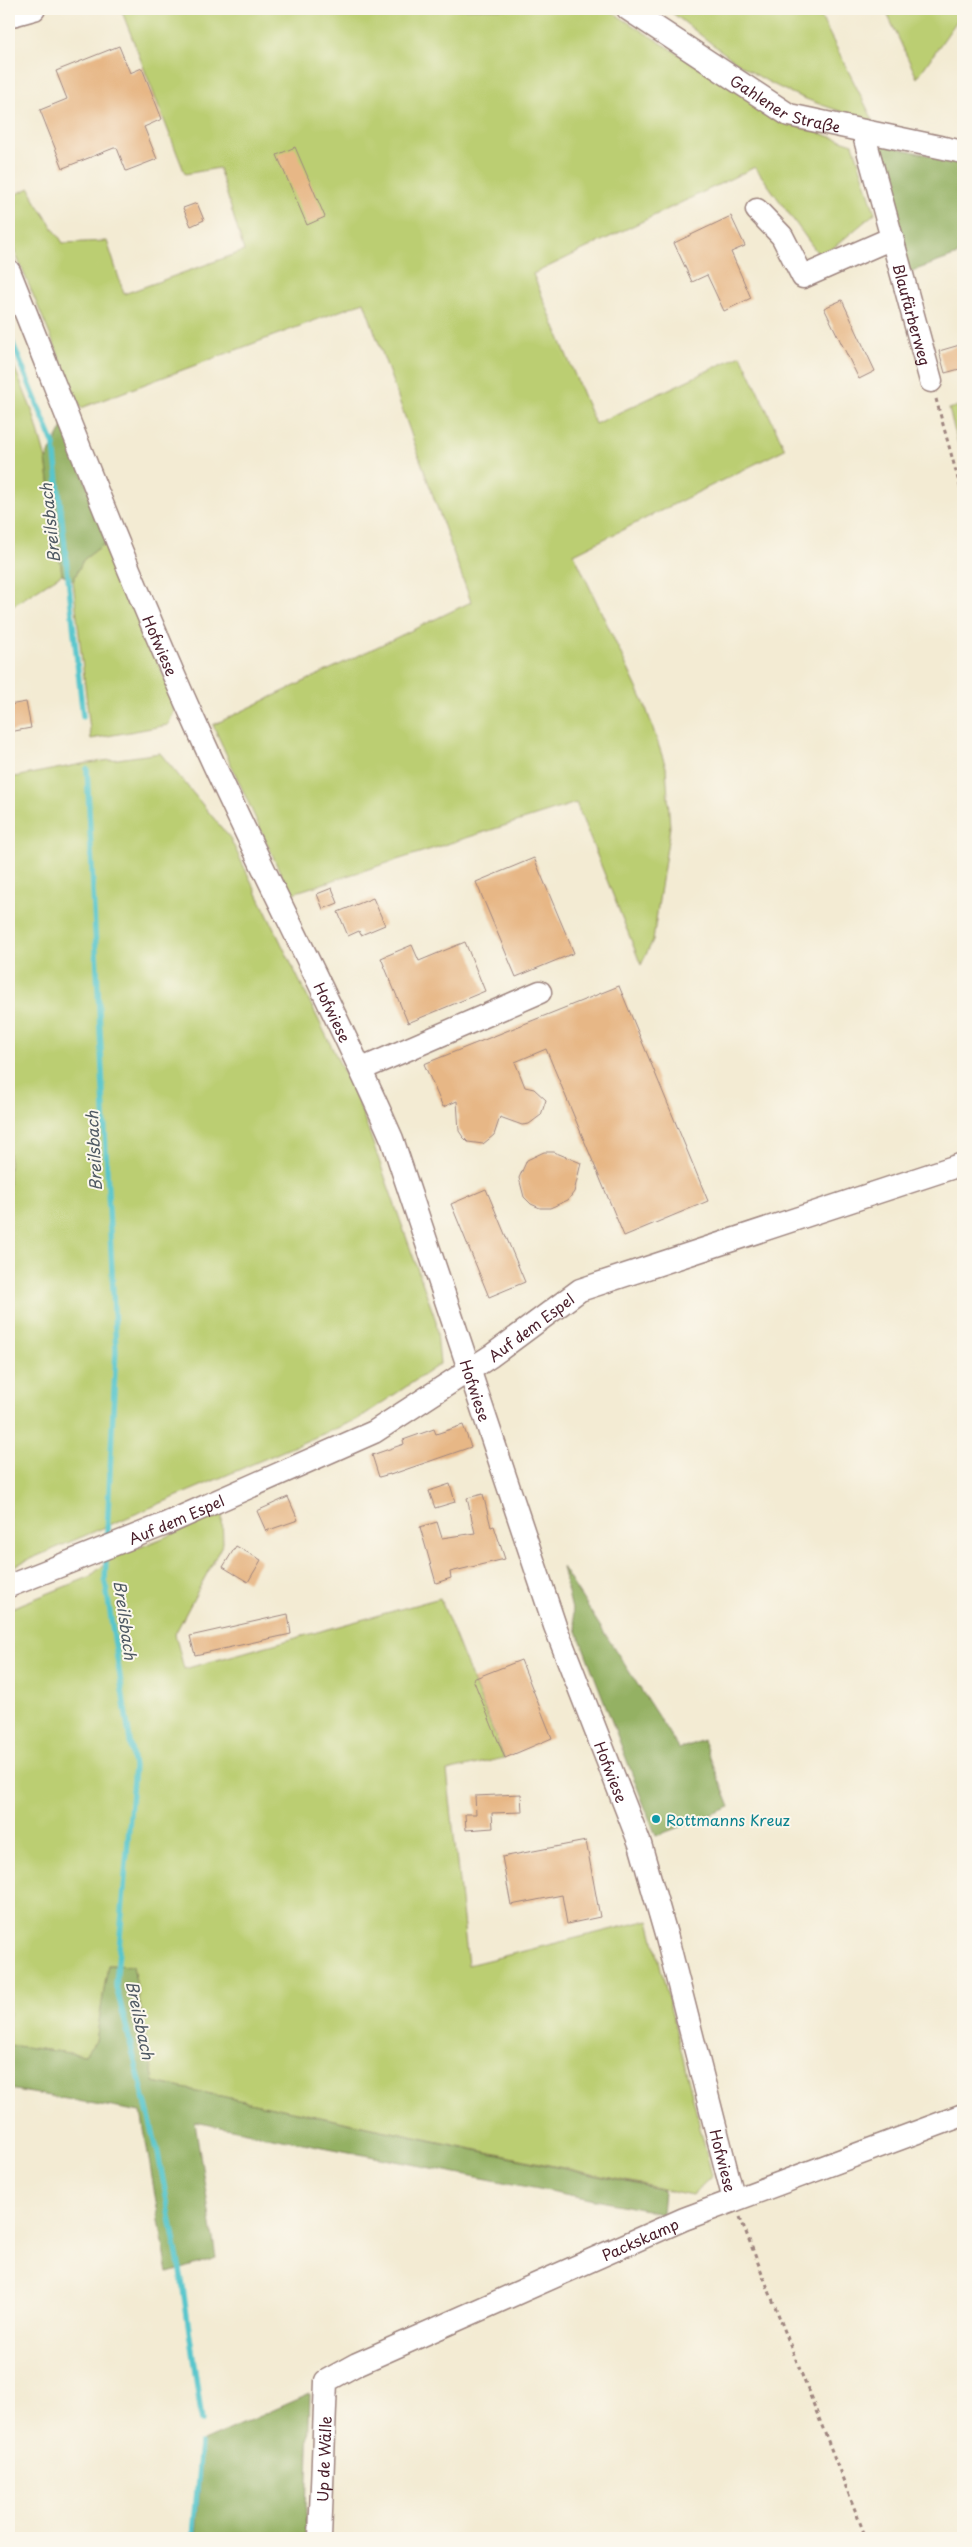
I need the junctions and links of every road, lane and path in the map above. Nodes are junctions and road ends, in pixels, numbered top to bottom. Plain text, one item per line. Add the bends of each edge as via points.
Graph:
1 (34, 9) edge
2 (628, 9) edge
3 (9, 16) edge
4 (863, 132) junction
5 (963, 152) edge
6 (757, 210) dead end
7 (892, 238) junction
8 (9, 271) edge
9 (931, 381) joint
10 (963, 497) edge
11 (540, 992) dead end
12 (362, 1069) junction
13 (963, 1164) edge
14 (468, 1371) junction
15 (9, 1586) edge
16 (963, 2115) edge
17 (734, 2200) junction
18 (326, 2381) joint
19 (320, 2538) edge
20 (866, 2538) edge

1 - 3 street
2 - 4 street, Gahlener Straße via 789,115
4 - 5 street, Gahlener Straße
4 - 7 street, Blaufärberweg
6 - 7 street via 782,236 803,277
7 - 9 street, Blaufärberweg
8 - 12 street, Hofwiese via 199,733
9 - 10 path, Blaufärberweg
11 - 12 street
12 - 14 street, Hofwiese via 396,1148
13 - 14 street, Auf dem Espel via 580,1290
14 - 15 street, Auf dem Espel via 374,1432 163,1525
14 - 17 street, Hofwiese via 555,1626 640,1844
16 - 17 street, Packskamp
17 - 18 street, Packskamp via 357,2364
17 - 20 path, Hofwiese
18 - 19 street, Up de Wälle

